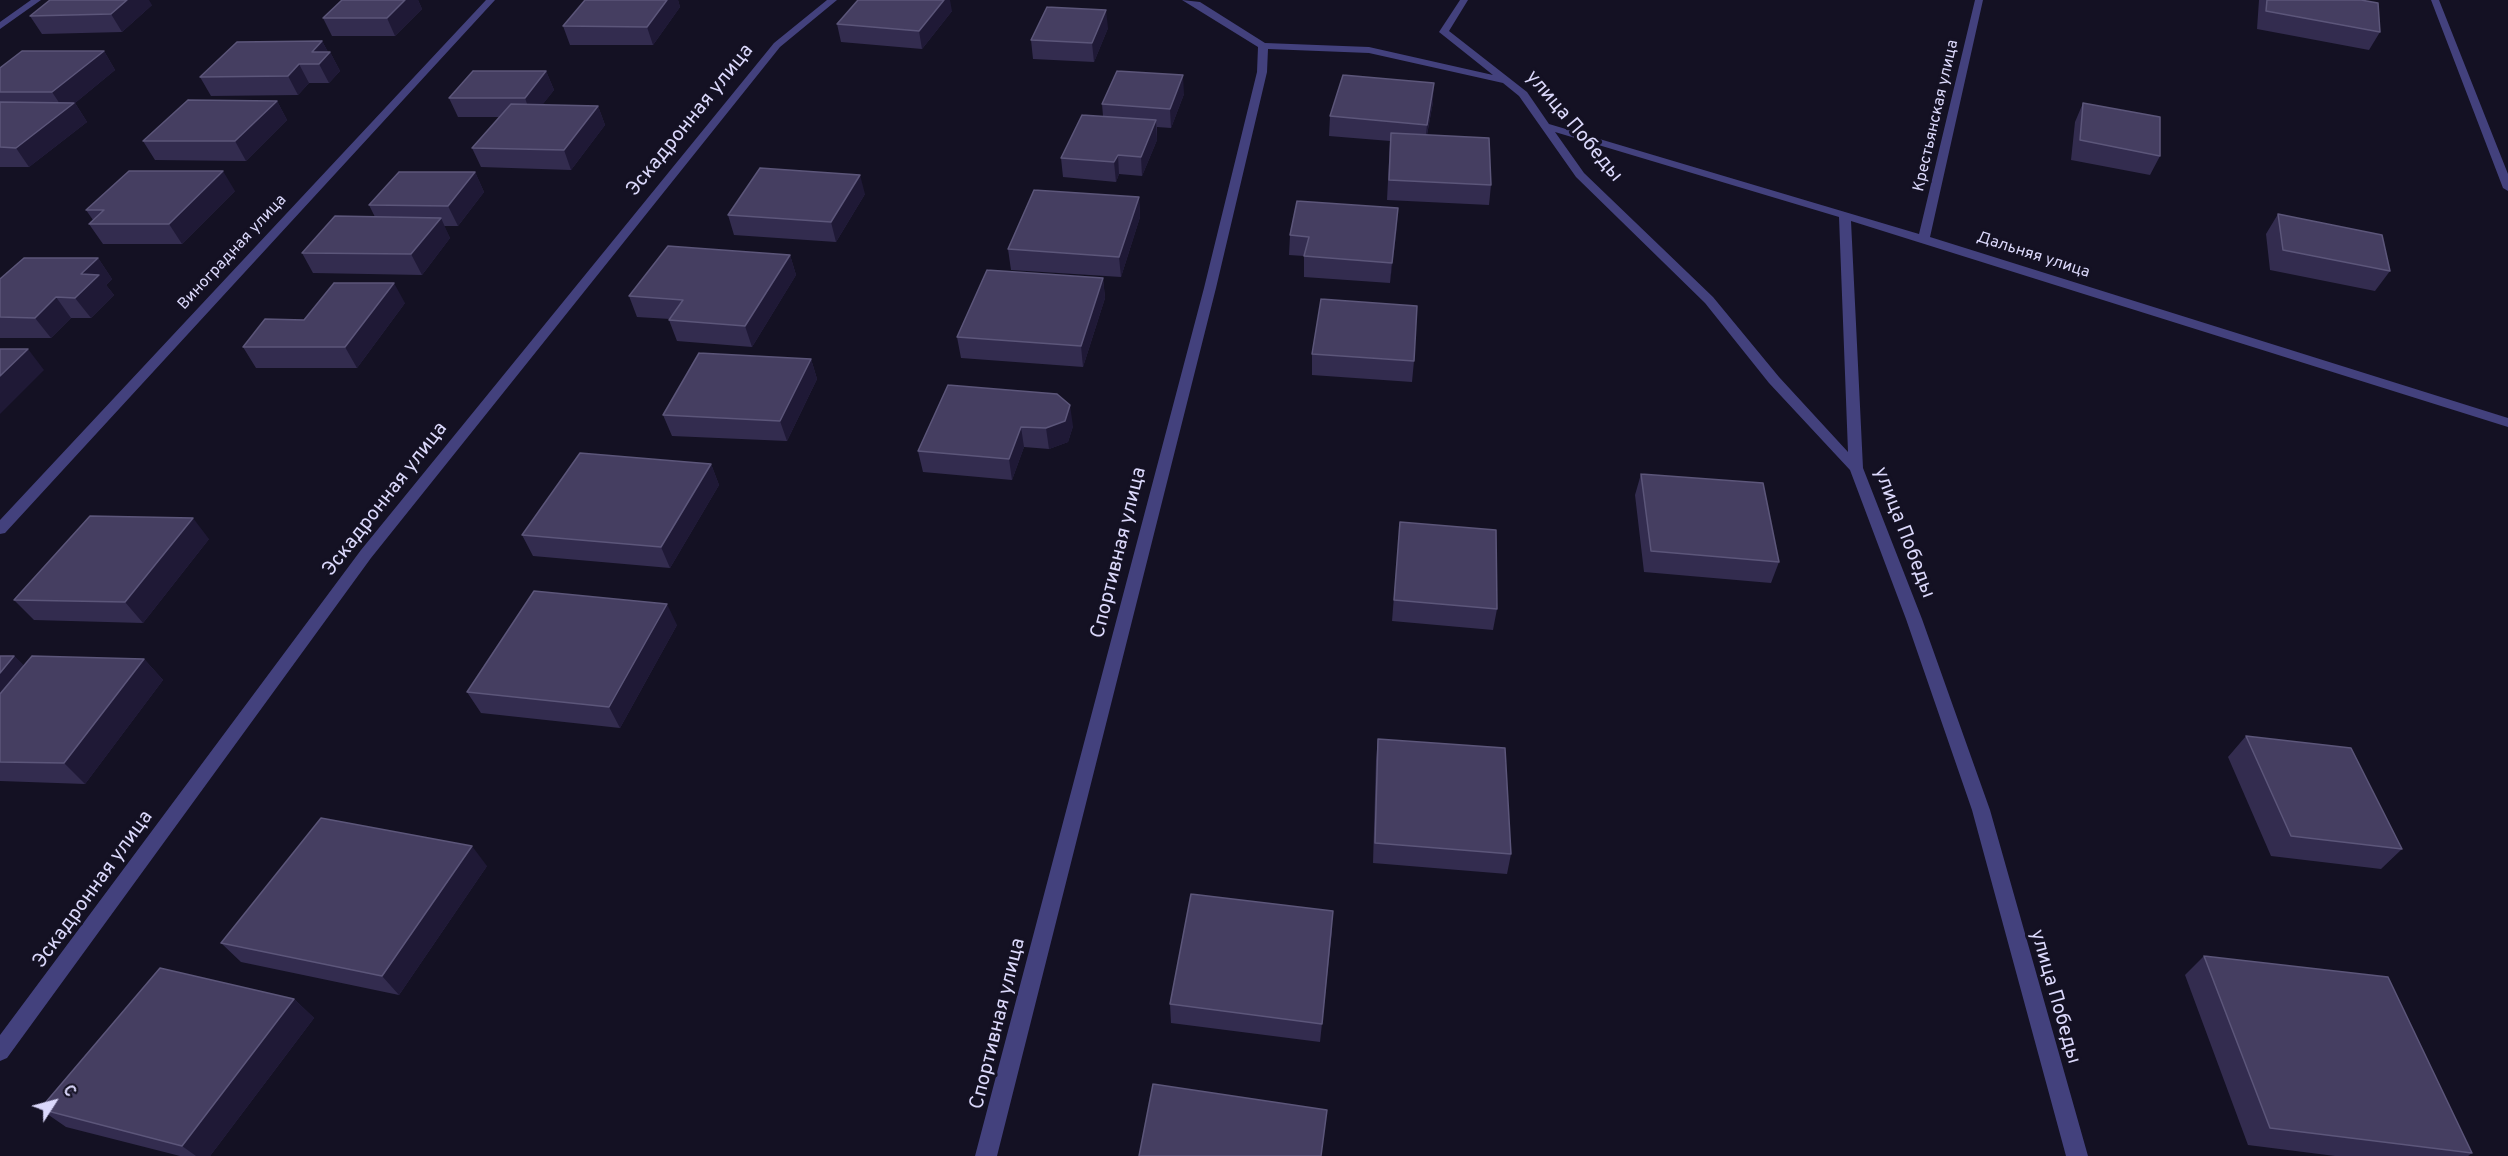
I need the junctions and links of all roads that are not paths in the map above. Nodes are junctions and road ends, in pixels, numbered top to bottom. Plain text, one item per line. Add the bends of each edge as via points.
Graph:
1 (37, 0) edge
2 (491, 0) edge
3 (833, 0) edge
4 (1186, 0) edge
5 (1464, 0) edge
6 (1979, 0) edge
7 (2435, 0) edge
8 (0, 26) edge
9 (1263, 46) junction
10 (1508, 82) junction
11 (1546, 126) junction
12 (2508, 188) edge
13 (1845, 215) junction
14 (1924, 238) junction
15 (2508, 423) edge
16 (1856, 468) junction
17 (0, 529) edge
18 (0, 1051) edge
19 (986, 1156) edge
20 (2077, 1156) edge

1 - 8 street
2 - 17 street, Виноградная улица
3 - 18 street, Эскадронная улица via 777,45 373,544
4 - 9 street
5 - 10 street, улица Победы via 1444,32
6 - 14 street, Крестьянская улица
7 - 12 street
9 - 10 street via 1369,50
9 - 19 street, Спортивная улица via 1262,72 1210,288
10 - 11 street, улица Победы via 1523,94
11 - 13 street, Дальняя улица
11 - 16 street, улица Победы via 1580,175 1708,300 1774,380
13 - 14 street, Дальняя улица
13 - 16 street
14 - 15 street, Дальняя улица
16 - 20 street, улица Победы via 1981,810

